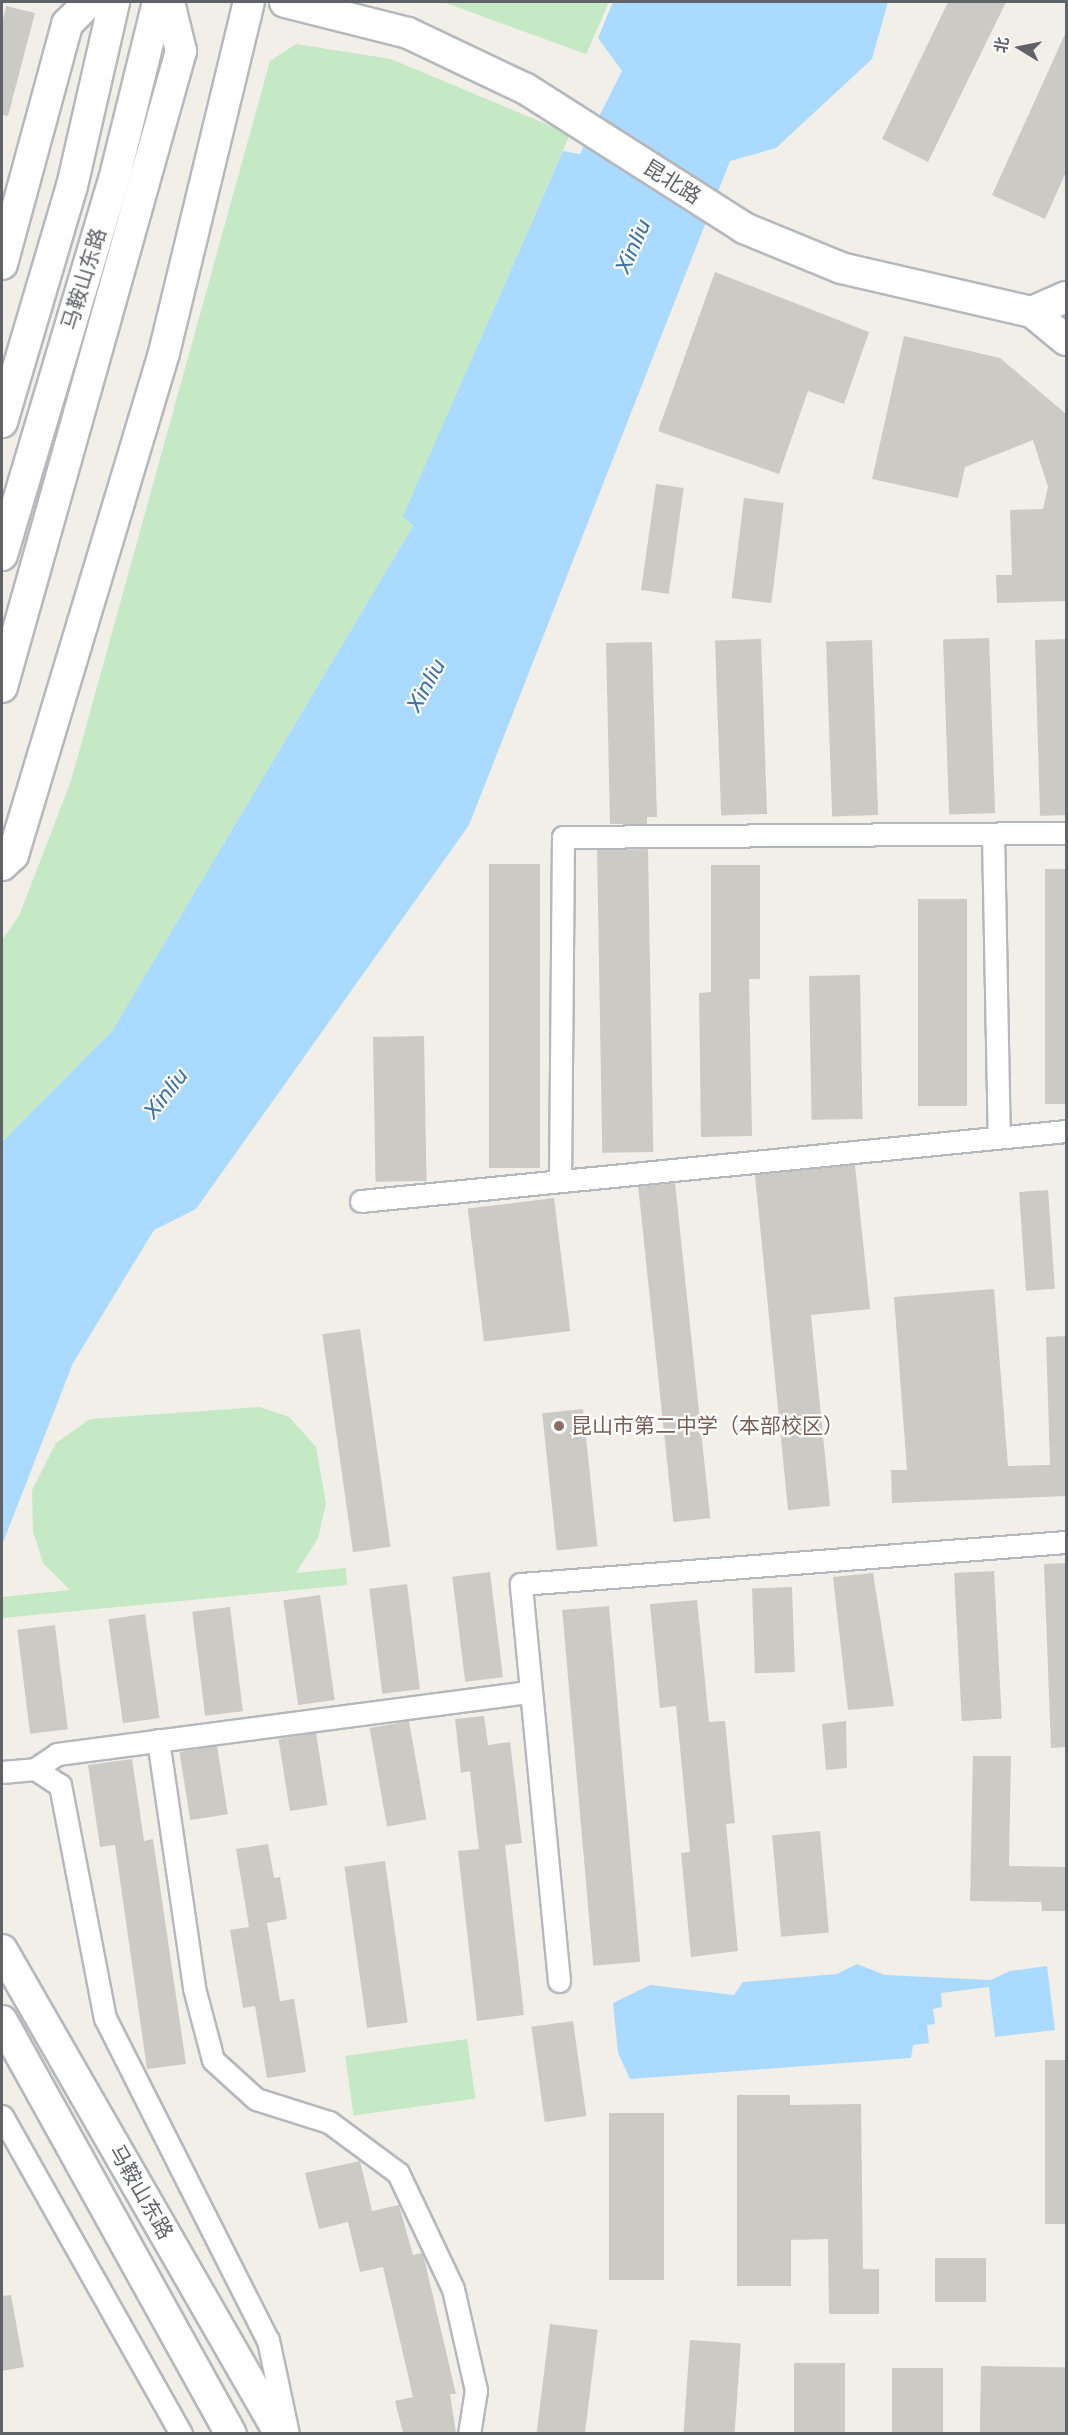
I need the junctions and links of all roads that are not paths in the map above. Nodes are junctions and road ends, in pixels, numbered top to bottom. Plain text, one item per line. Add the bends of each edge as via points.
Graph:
1 (89, 2) edge
2 (114, 2) edge
3 (158, 2) edge
4 (169, 2) edge
5 (249, 2) edge
6 (285, 2) edge
7 (2, 264) edge
8 (1066, 297) edge
9 (1032, 312) junction
10 (1066, 340) edge
11 (2, 422) edge
12 (2, 555) edge
13 (2, 687) edge
14 (993, 834) junction
15 (1066, 834) edge
16 (2, 865) edge
17 (1066, 1131) edge
18 (999, 1137) junction
19 (560, 1181) junction
20 (361, 1201) dead end
21 (1066, 1542) edge
22 (531, 1692) junction
23 (158, 1740) junction
24 (34, 1769) junction
25 (2, 1772) edge
26 (2, 1950) edge
27 (559, 1981) dead end
28 (2, 2020) edge
29 (2, 2116) edge
30 (8, 2142) edge
31 (181, 2433) edge
32 (231, 2433) edge
33 (280, 2433) edge
34 (288, 2433) edge
35 (469, 2433) edge

1 - 7 main road via 67,24
2 - 11 main road, 马鞍山东路 via 72,186
3 - 12 main road, 马鞍山东路 via 116,172
4 - 13 main road via 181,51
5 - 16 main road via 164,353 14,855
6 - 9 main road, 昆北路 via 408,33 526,89 744,228 841,268
8 - 9 main road
9 - 10 main road, 昆北路
14 - 15 street
14 - 18 street
14 - 19 street via 563,837
17 - 18 street
18 - 19 street
19 - 20 street
21 - 22 street via 521,1584
22 - 23 street
22 - 27 street
23 - 24 street via 57,1754
23 - 35 street via 194,1988 213,2060 256,2099 329,2122 398,2174 453,2289 476,2390
24 - 25 street
24 - 34 street via 60,1785 105,2018 268,2340
26 - 33 main road, 马鞍山东路
28 - 32 main road, 马鞍山东路 via 140,2276
29 - 30 street
30 - 31 street

